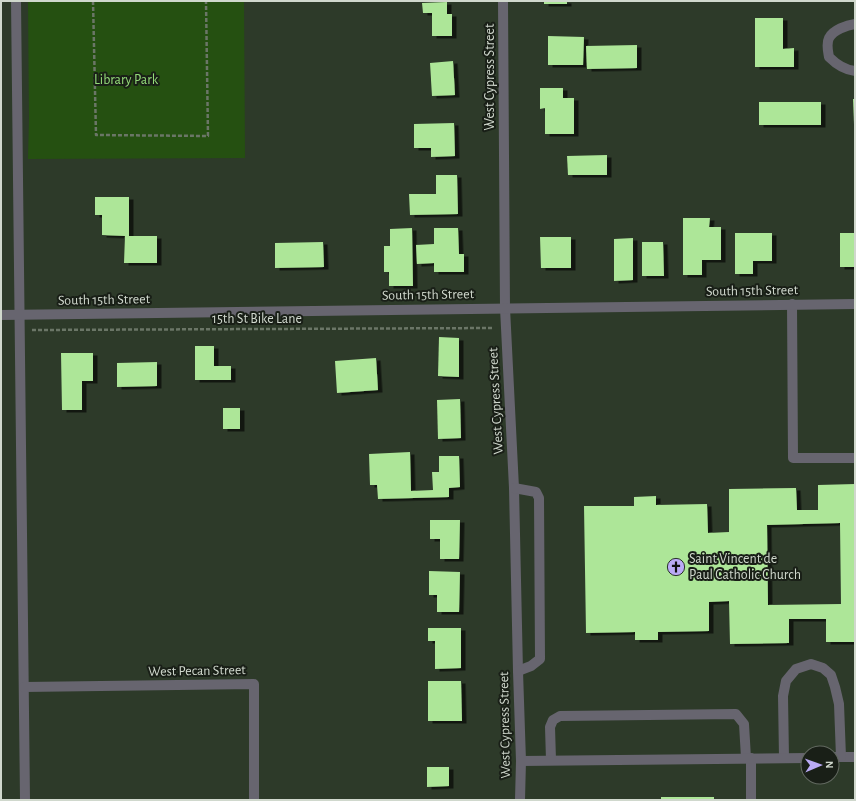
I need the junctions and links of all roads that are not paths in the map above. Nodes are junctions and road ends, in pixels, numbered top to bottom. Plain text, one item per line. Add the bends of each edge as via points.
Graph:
1 (16, 1) edge
2 (503, 1) edge
3 (855, 24) edge
4 (855, 71) edge
5 (792, 304) junction
6 (855, 304) edge
7 (504, 308) junction
8 (1, 315) edge
9 (20, 315) junction
10 (855, 458) edge
11 (514, 488) junction
12 (518, 671) junction
13 (24, 687) junction
14 (837, 745) edge
15 (840, 757) edge
16 (855, 757) edge
17 (748, 758) junction
18 (784, 758) junction
19 (800, 758) edge
20 (551, 760) junction
21 (521, 761) junction
22 (25, 800) edge
23 (254, 800) edge
24 (520, 800) edge
25 (751, 800) edge

1 - 9 street
2 - 7 street, West Cypress Street
3 - 4 street via 839,29 830,37 827,47 829,57 838,66
5 - 6 street, South 15th Street
5 - 7 street, South 15th Street
5 - 10 street via 793,458
7 - 9 street, South 15th Street
7 - 11 street, West Cypress Street
8 - 9 street, South 15th Street
9 - 13 street
11 - 12 street, West Cypress Street
11 - 12 street via 536,492 539,498 540,659
12 - 21 street, West Cypress Street
13 - 22 street
13 - 23 street, West Pecan Street via 254,684
14 - 18 street via 839,704 836,687 831,675 823,668 811,664 796,669 786,681 783,696
15 - 16 street
17 - 18 street
17 - 20 street
17 - 20 street via 744,724 736,714 560,716 553,720 550,727
17 - 25 street
18 - 19 street
20 - 21 street
21 - 24 street, West Cypress Street

